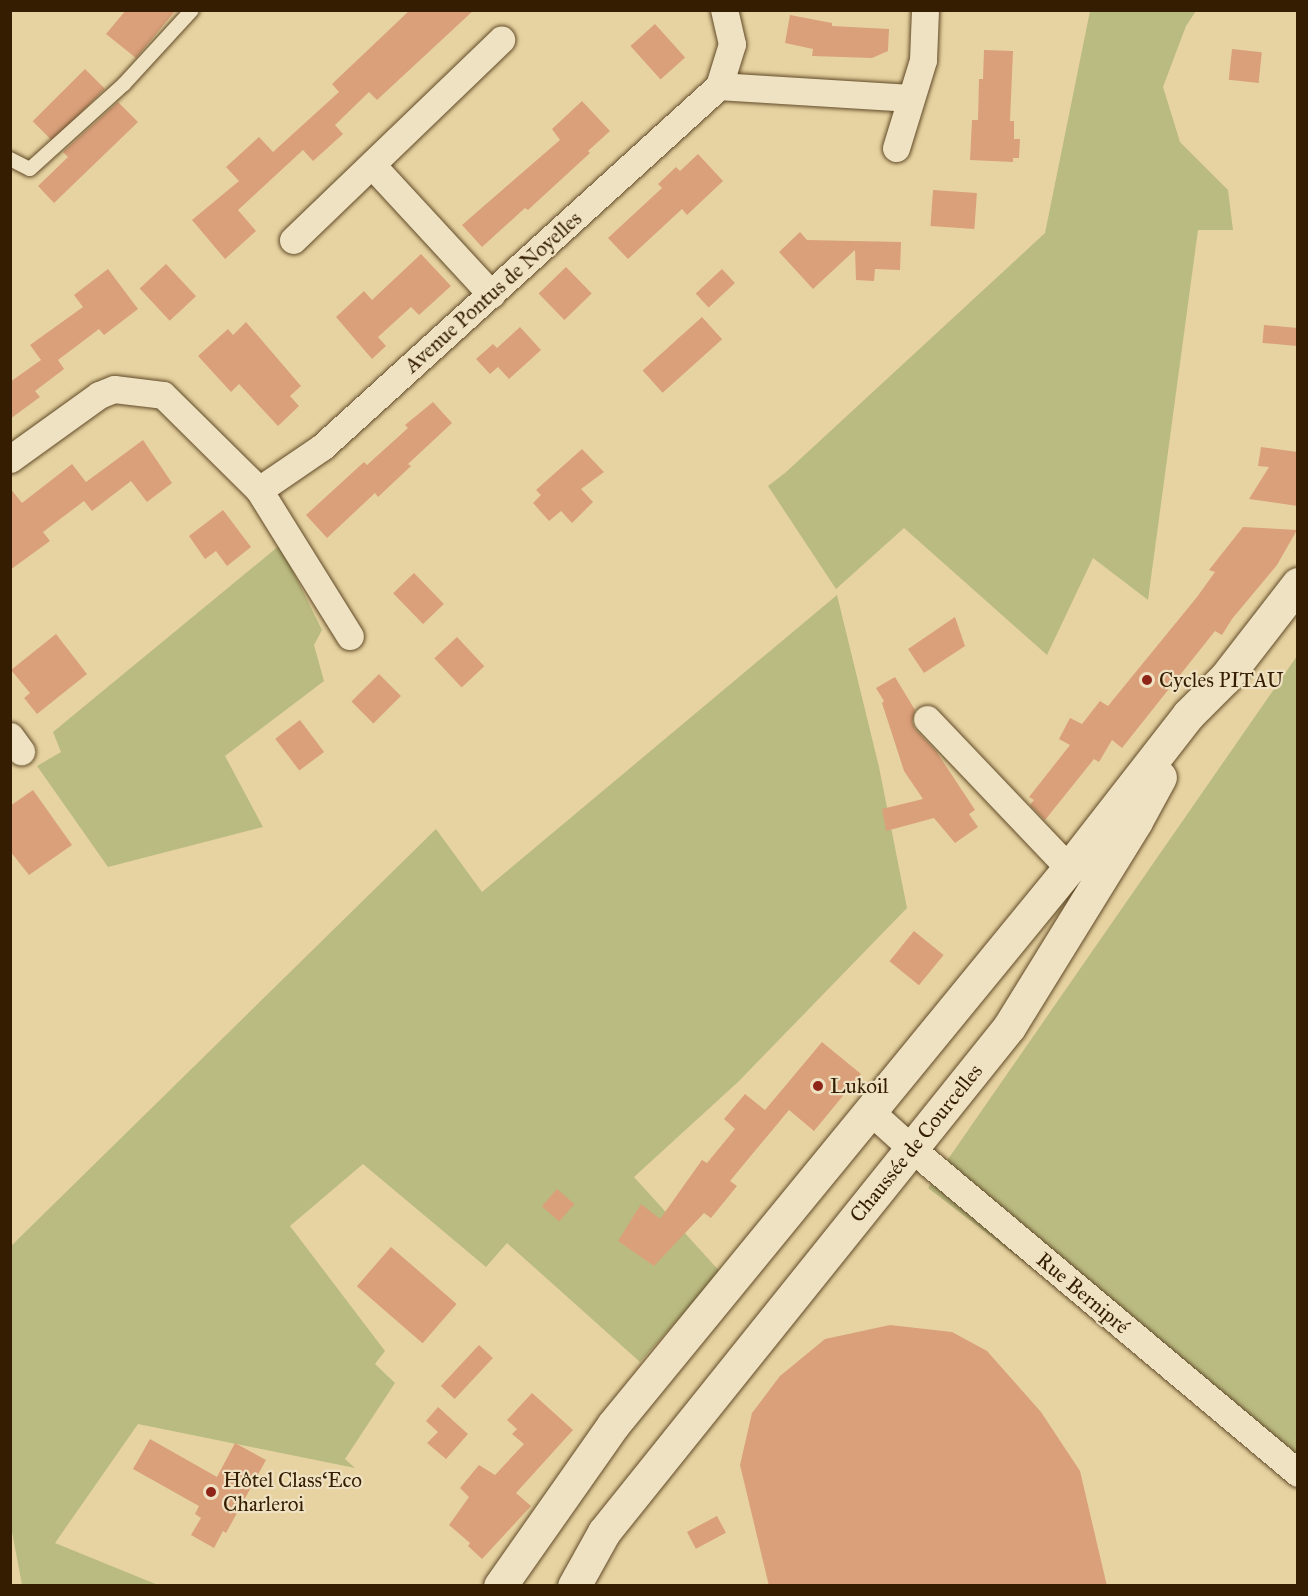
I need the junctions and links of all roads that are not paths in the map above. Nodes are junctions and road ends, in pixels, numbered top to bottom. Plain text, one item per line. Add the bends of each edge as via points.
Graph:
1 (192, 10) edge
2 (724, 10) edge
3 (925, 10) edge
4 (501, 40) dead end
5 (719, 86) junction
6 (909, 98) junction
7 (896, 148) dead end
8 (10, 159) edge
9 (372, 165) junction
10 (293, 240) dead end
11 (491, 294) junction
12 (10, 459) edge
13 (260, 490) junction
14 (1298, 584) edge
15 (350, 636) dead end
16 (1224, 678) junction
17 (927, 719) dead end
18 (1069, 868) junction
19 (1090, 896) junction
20 (870, 1110) junction
21 (912, 1149) junction
22 (1298, 1473) edge
23 (500, 1586) edge
24 (574, 1586) edge

1 - 8 lane via 124,84 30,169
2 - 5 street via 732,44
3 - 6 street via 923,60
4 - 9 street
5 - 6 street
5 - 11 street, Avenue Pontus de Noyelles
6 - 7 street
9 - 10 street
9 - 11 street
11 - 13 street, Avenue Pontus de Noyelles via 322,447
12 - 13 street via 99,395 114,389 163,395
13 - 15 street
14 - 16 main road, Chaussée de Courcelles
16 - 18 main road, Chaussée de Courcelles via 1188,715
16 - 19 main road, Chaussée de Courcelles
17 - 18 street
18 - 19 main road
18 - 20 main road, Chaussée de Courcelles
19 - 21 main road, Chaussée de Courcelles via 1009,1027
20 - 21 street, Rue Bernipré
20 - 23 main road, Chaussée de Courcelles via 613,1425
21 - 22 street, Rue Bernipré
21 - 24 main road, Chaussée de Courcelles via 604,1532

